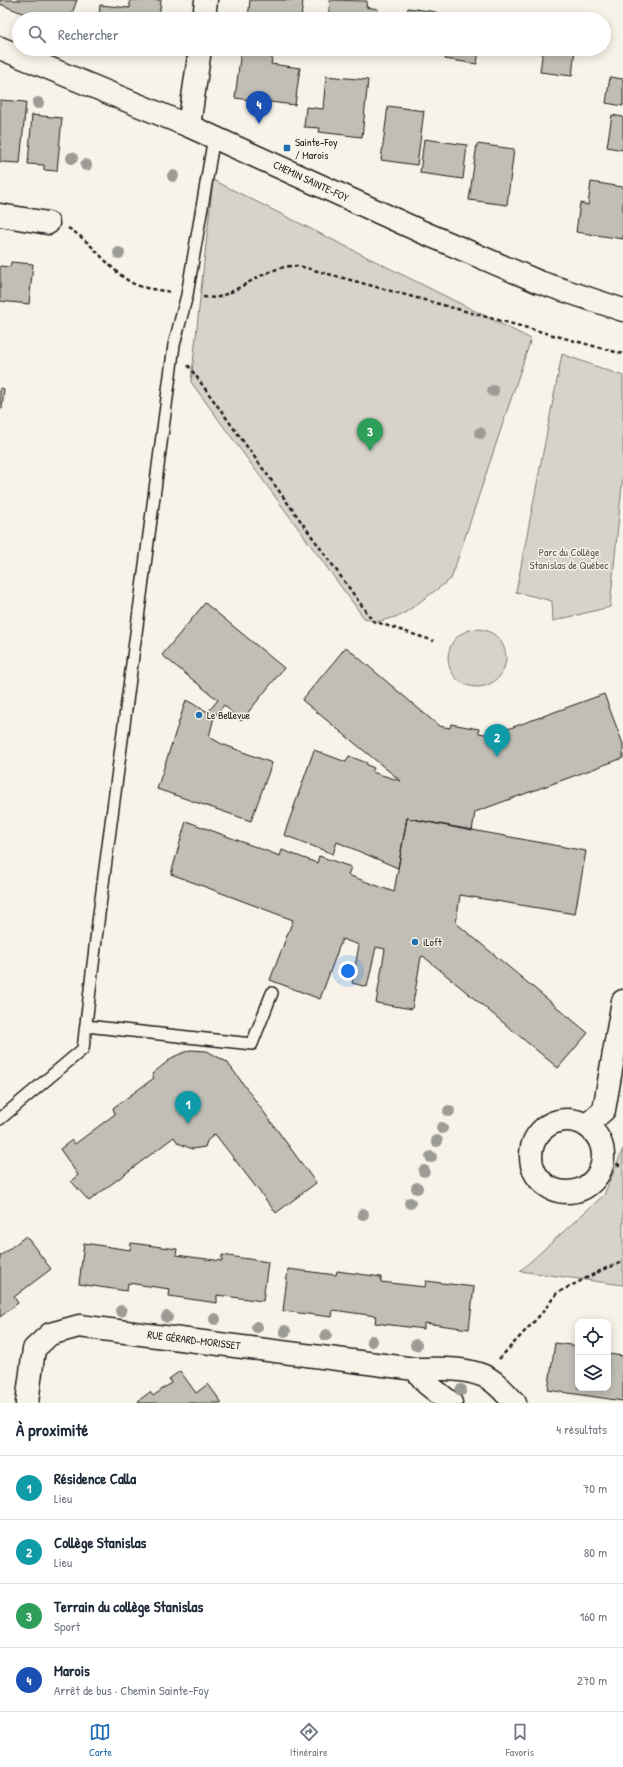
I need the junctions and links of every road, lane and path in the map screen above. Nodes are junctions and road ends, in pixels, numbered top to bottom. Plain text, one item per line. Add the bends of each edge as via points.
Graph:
1 (206, 0) edge
2 (205, 12) edge
3 (0, 48) edge
4 (12, 53) edge
5 (19, 56) edge
6 (199, 56) edge
7 (189, 126) junction
8 (214, 137) junction
9 (0, 215) edge
10 (48, 223) joint
11 (186, 295) junction
12 (623, 310) edge
13 (174, 345) junction
14 (623, 354) edge
15 (434, 641) dead end
16 (272, 994) dead end
17 (623, 1001) edge
18 (86, 1026) junction
19 (0, 1118) edge
20 (587, 1124) junction
21 (604, 1157) junction
22 (623, 1167) edge
23 (623, 1262) edge
24 (415, 1368) junction
25 (485, 1376) junction
26 (27, 1403) edge
27 (451, 1403) edge
28 (515, 1403) edge

1 - 2 street
3 - 4 street, CHEMIN SAINTE-FOY
5 - 7 street, CHEMIN SAINTE-FOY
6 - 7 street
7 - 8 street, CHEMIN SAINTE-FOY
8 - 11 lane
8 - 12 street, CHEMIN SAINTE-FOY via 539,282
9 - 10 street
10 - 11 path via 65,226 74,231 133,284
11 - 13 lane
11 - 14 path via 216,298 285,266 299,266
13 - 15 path via 373,621
13 - 18 lane
16 - 18 lane via 252,1044
17 - 20 street via 604,1110
18 - 19 lane via 83,1049
20 - 21 street via 602,1144
20 - 21 street via 568,1119 555,1121 543,1127 535,1137 531,1149 532,1165 537,1176 551,1189 573,1192 585,1188 595,1180
21 - 22 path
23 - 25 path via 557,1293
24 - 25 street, RUE GÉRARD-MORISSET via 462,1370
24 - 26 street, RUE GÉRARD-MORISSET via 79,1326 50,1334 34,1349
24 - 27 street via 427,1384
25 - 28 street, RUE GÉRARD-MORISSET

